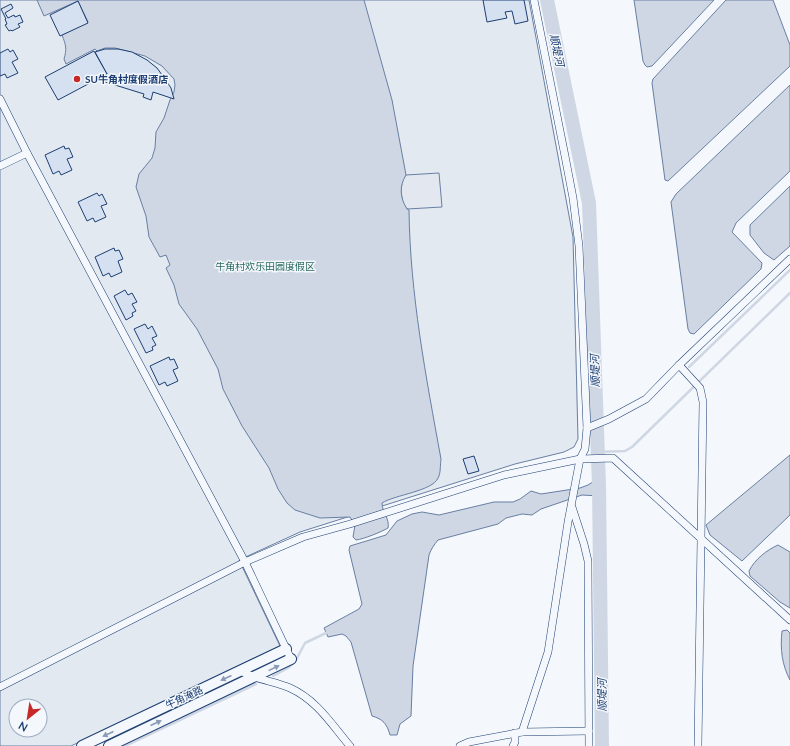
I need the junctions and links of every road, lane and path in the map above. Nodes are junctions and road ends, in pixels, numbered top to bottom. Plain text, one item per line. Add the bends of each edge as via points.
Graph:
1 (534, 0) edge
2 (0, 99) edge
3 (27, 153) junction
4 (0, 166) edge
5 (790, 259) edge
6 (679, 365) junction
7 (588, 428) junction
8 (584, 459) junction
9 (572, 504) junction
10 (701, 539) junction
11 (245, 562) junction
12 (790, 620) edge
13 (286, 649) junction
14 (291, 659) joint
15 (240, 671) junction
16 (254, 677) junction
17 (0, 687) edge
18 (589, 731) junction
19 (518, 732) junction
20 (82, 746) edge
21 (108, 746) edge
22 (350, 746) edge
23 (461, 746) edge
24 (513, 746) edge
25 (589, 746) edge
26 (698, 746) edge

1 - 7 street via 566,156 577,232
2 - 3 street
3 - 4 street
3 - 11 street
5 - 6 street
6 - 7 street via 646,399
6 - 10 street via 697,385 703,402
7 - 8 street
8 - 9 street
8 - 10 street via 612,458
8 - 11 street via 504,475 303,537
9 - 18 street via 588,561
9 - 19 street via 548,652
10 - 12 street
10 - 26 street
11 - 13 street
11 - 17 street
13 - 14 street
13 - 15 street, 牛角淹路
16 -> 14 street, 牛角淹路
15 - 16 street
15 -> 20 street, 牛角淹路
21 -> 16 street, 牛角淹路
16 - 22 street via 296,691 319,708
18 - 19 street
18 - 25 street
19 - 23 street
19 - 24 street

